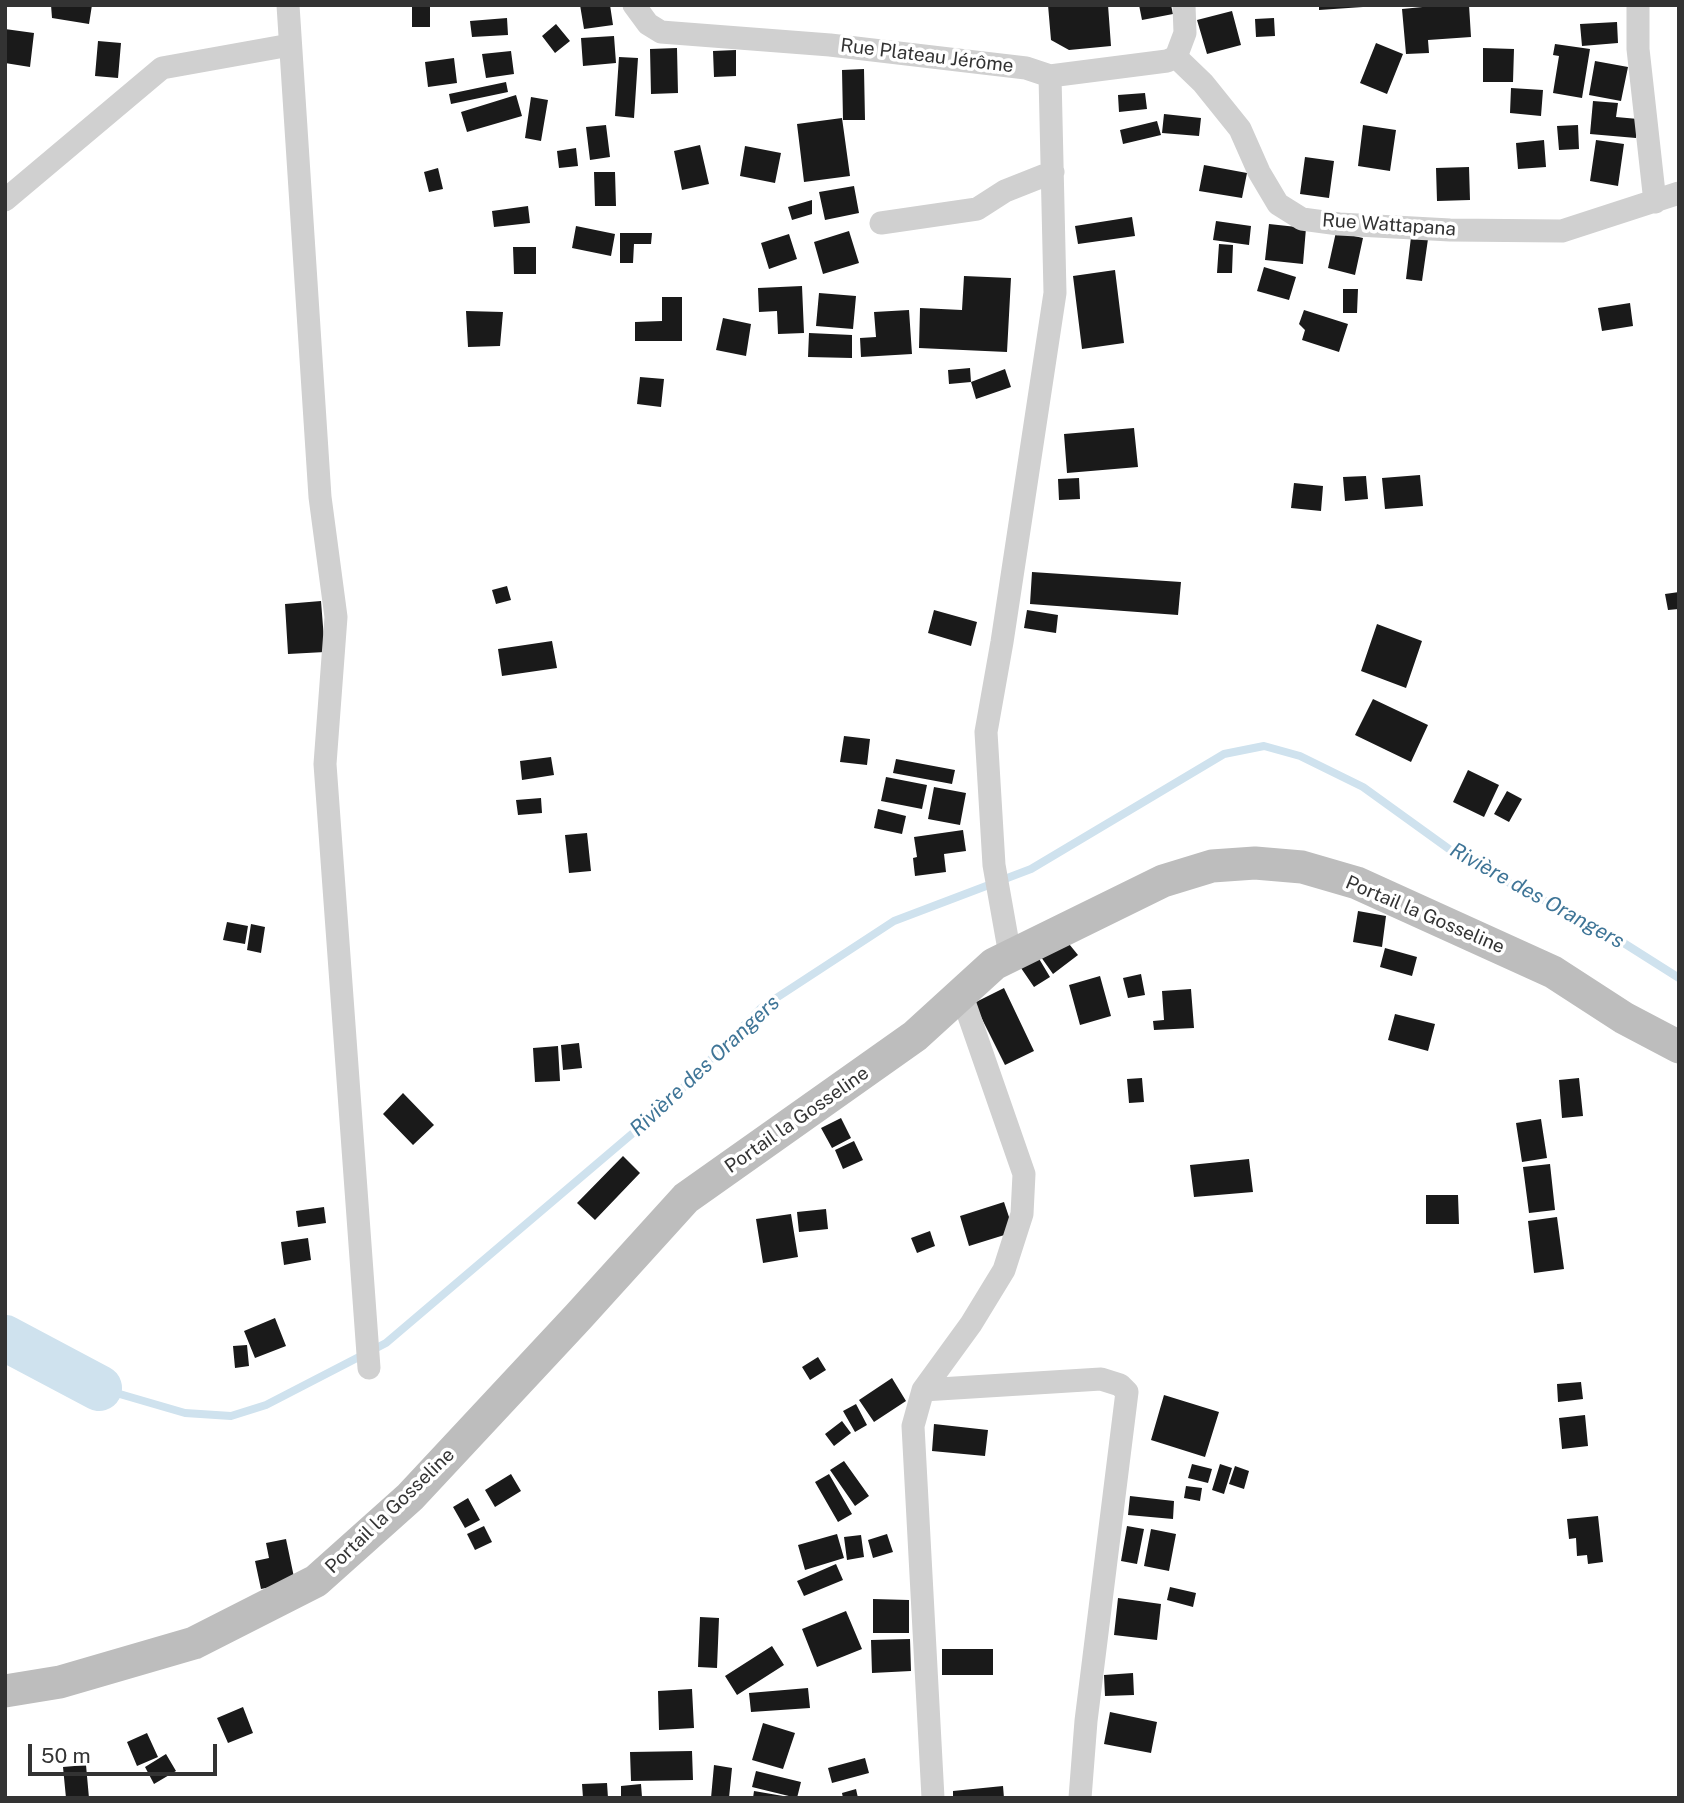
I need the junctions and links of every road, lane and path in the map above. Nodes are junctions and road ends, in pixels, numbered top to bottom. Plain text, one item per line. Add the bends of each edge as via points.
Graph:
1 (288, 5) edge
2 (634, 5) edge
3 (1184, 5) edge
4 (1638, 5) edge
5 (290, 45) junction
6 (1176, 57) junction
7 (1050, 76) junction
8 (1053, 172) junction
9 (1679, 193) edge
10 (5, 200) edge
11 (1655, 202) junction
12 (881, 223) dead end
13 (1010, 956) junction
14 (961, 993) junction
15 (1679, 1047) edge
16 (369, 1368) dead end
17 (923, 1390) junction
18 (5, 1691) edge
19 (933, 1798) edge
20 (1080, 1798) edge

1 - 5 street
2 - 7 street, Rue Plateau Jérôme via 648,24 661,32 830,45 1026,68
3 - 6 street via 1185,33
4 - 11 street
5 - 10 street via 162,68
5 - 16 street via 320,497 336,617 325,764
6 - 7 street, Rue Plateau Jérôme
6 - 11 street, Rue Wattapana via 1240,129 1278,204 1302,219 1450,230 1562,231
7 - 8 street
8 - 12 street via 1005,191 977,209
8 - 13 street via 1055,293 986,732 994,865
9 - 11 street, Rue Wattapana
13 - 14 street, Portail la Gosseline
13 - 15 street, Portail la Gosseline via 1163,881 1212,866 1302,867 1357,883 1553,972
14 - 17 street via 1024,1174 1023,1214 1004,1270
14 - 18 street, Portail la Gosseline via 915,1036 686,1198 410,1497 316,1581 194,1643 60,1682
17 - 19 street via 913,1426
17 - 20 street via 1101,1379 1127,1392

